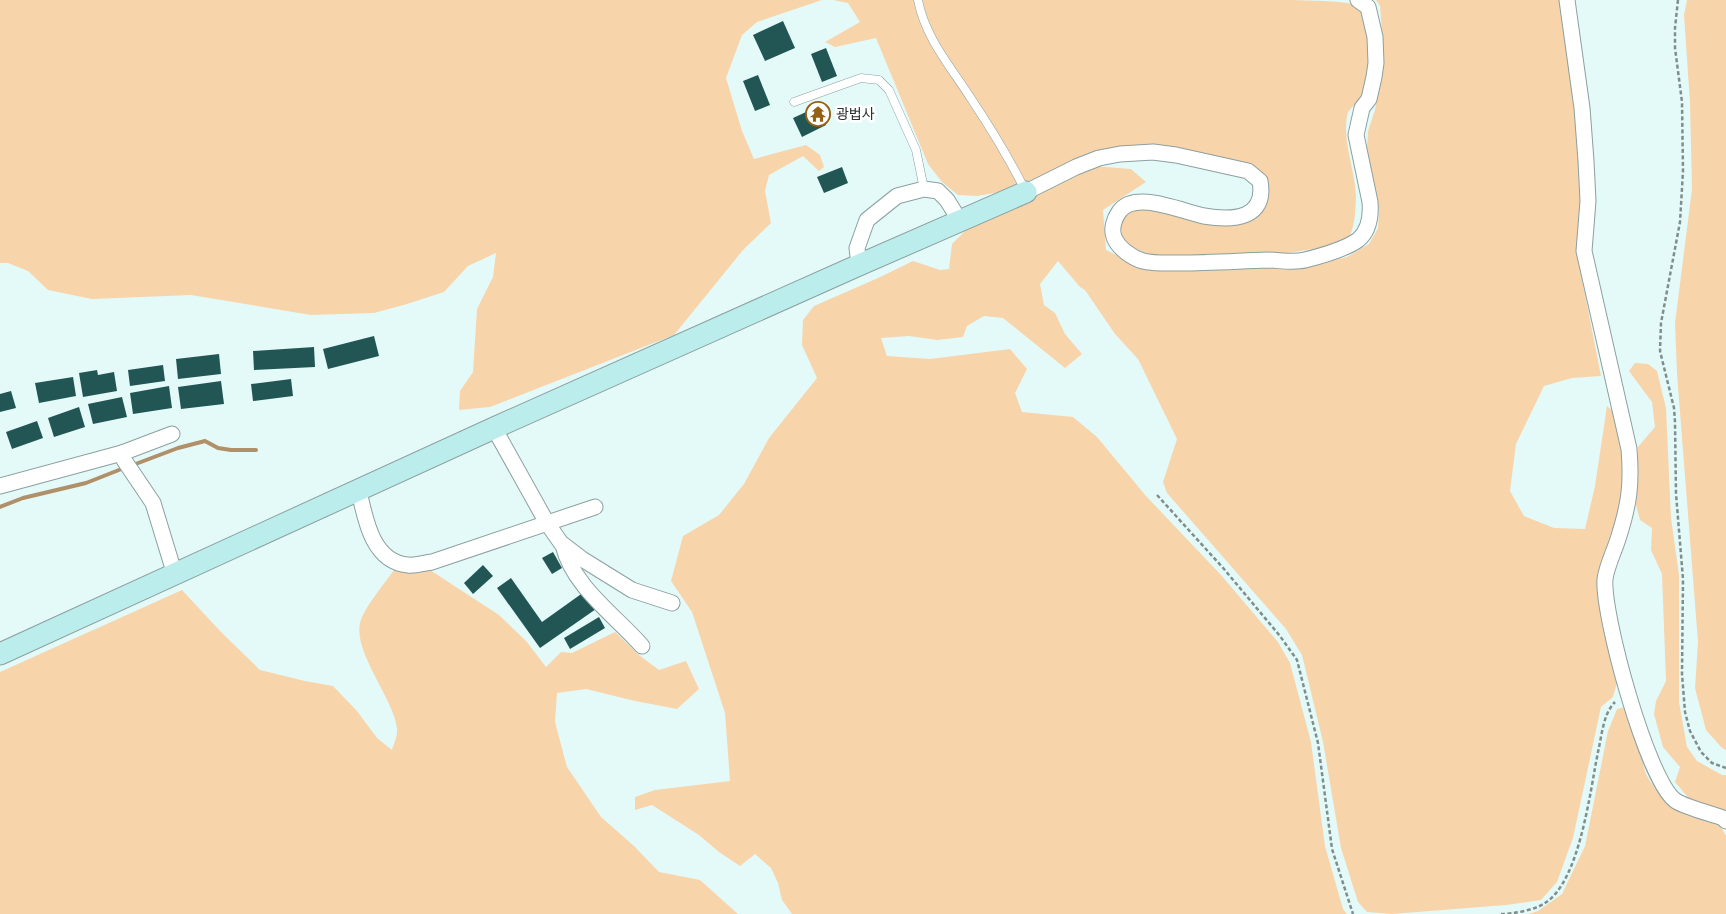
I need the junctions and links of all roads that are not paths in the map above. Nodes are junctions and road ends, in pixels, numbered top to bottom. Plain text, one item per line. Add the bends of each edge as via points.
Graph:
1 (918, 0) edge
2 (1358, 0) edge
3 (1567, 0) edge
4 (794, 102) dead end
5 (924, 189) junction
6 (1026, 192) junction
7 (960, 221) junction
8 (859, 265) junction
9 (494, 428) junction
10 (172, 434) dead end
11 (125, 461) junction
12 (0, 486) edge
13 (359, 491) junction
14 (595, 507) dead end
15 (547, 523) junction
16 (563, 544) junction
17 (175, 575) junction
18 (672, 603) dead end
19 (642, 646) dead end
20 (0, 654) edge
21 (1726, 821) edge

1 - 6 lane via 926,26 941,55 1011,161
2 - 6 street via 1368,7 1372,20 1376,63 1369,99 1362,108 1356,135 1371,212 1368,227 1359,239 1340,249 1304,260 1142,261 1125,251 1114,236 1114,220 1122,207 1141,202 1222,218 1244,216 1256,209 1260,200 1260,181 1248,171 1176,155 1153,152 1099,158
3 - 21 street via 1586,161 1588,201 1584,250 1629,449 1627,511 1608,566 1606,598 1618,659 1637,723 1663,785 1676,801
4 - 5 lane via 861,78 879,80 889,90 916,150
5 - 7 street via 938,191
5 - 8 street via 897,196 867,220 857,248
6 - 7 street
7 - 8 street
8 - 9 street
9 - 13 street
9 - 15 street
10 - 11 street
11 - 12 street
11 - 17 street via 153,503
13 - 15 street via 375,542 386,556 408,565 432,562
13 - 17 street
14 - 15 street
15 - 16 street
16 - 18 street via 632,590
16 - 19 street via 566,557 586,587
17 - 20 street

